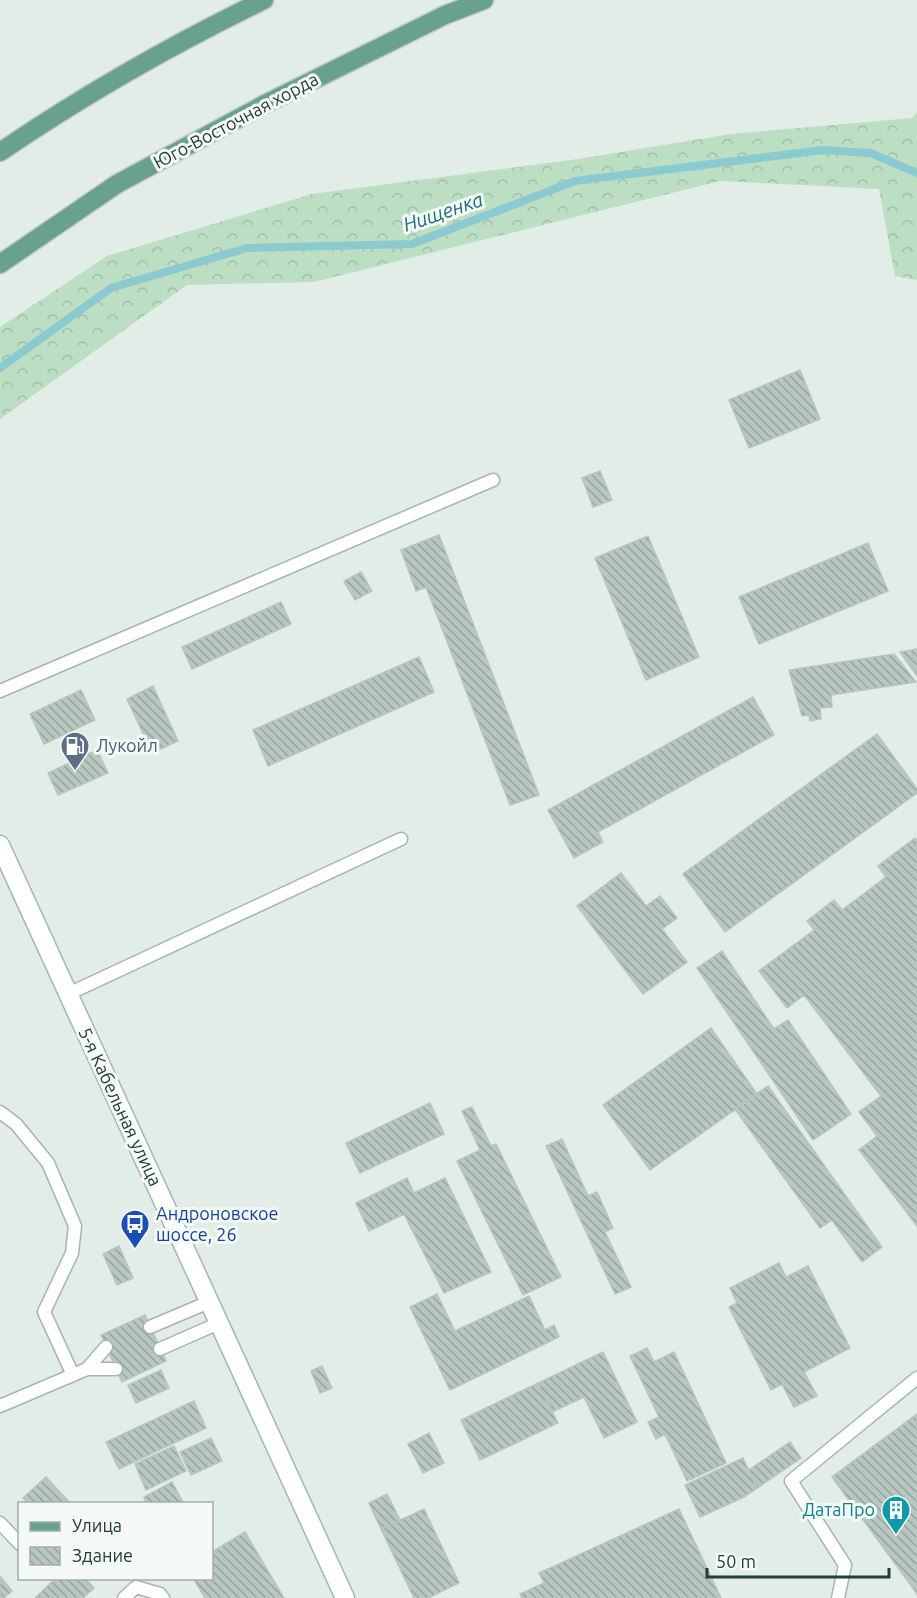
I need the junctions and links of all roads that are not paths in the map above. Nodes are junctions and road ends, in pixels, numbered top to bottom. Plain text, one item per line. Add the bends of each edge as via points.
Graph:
1 (264, 0) edge
2 (484, 0) edge
3 (0, 152) edge
4 (0, 264) edge
5 (494, 480) dead end
6 (0, 692) edge
7 (401, 839) dead end
8 (0, 845) edge
9 (68, 994) junction
10 (0, 1113) edge
11 (209, 1302) junction
12 (219, 1323) junction
13 (150, 1328) dead end
14 (106, 1347) dead end
15 (160, 1349) dead end
16 (87, 1369) junction
17 (116, 1369) dead end
18 (73, 1375) junction
19 (917, 1378) edge
20 (0, 1406) edge
21 (0, 1523) edge
22 (18, 1542) edge
23 (124, 1598) edge
24 (163, 1598) edge
25 (345, 1598) edge
26 (838, 1598) edge

1 - 3 main road via 64,108
2 - 4 main road, Юго-Восточная хорда via 265,104 117,184
5 - 6 lane
7 - 9 lane
8 - 9 street, 5-я Кабельная улица
9 - 11 street, 5-я Кабельная улица
10 - 18 lane via 16,1124 48,1163 75,1226 72,1253 44,1312
11 - 12 street, 5-я Кабельная улица
11 - 13 lane
12 - 15 lane
12 - 25 street, 5-я Кабельная улица
14 - 16 lane
16 - 17 lane
16 - 18 lane
18 - 20 lane
19 - 26 lane via 791,1481 845,1565
21 - 22 lane
23 - 24 lane via 136,1587

